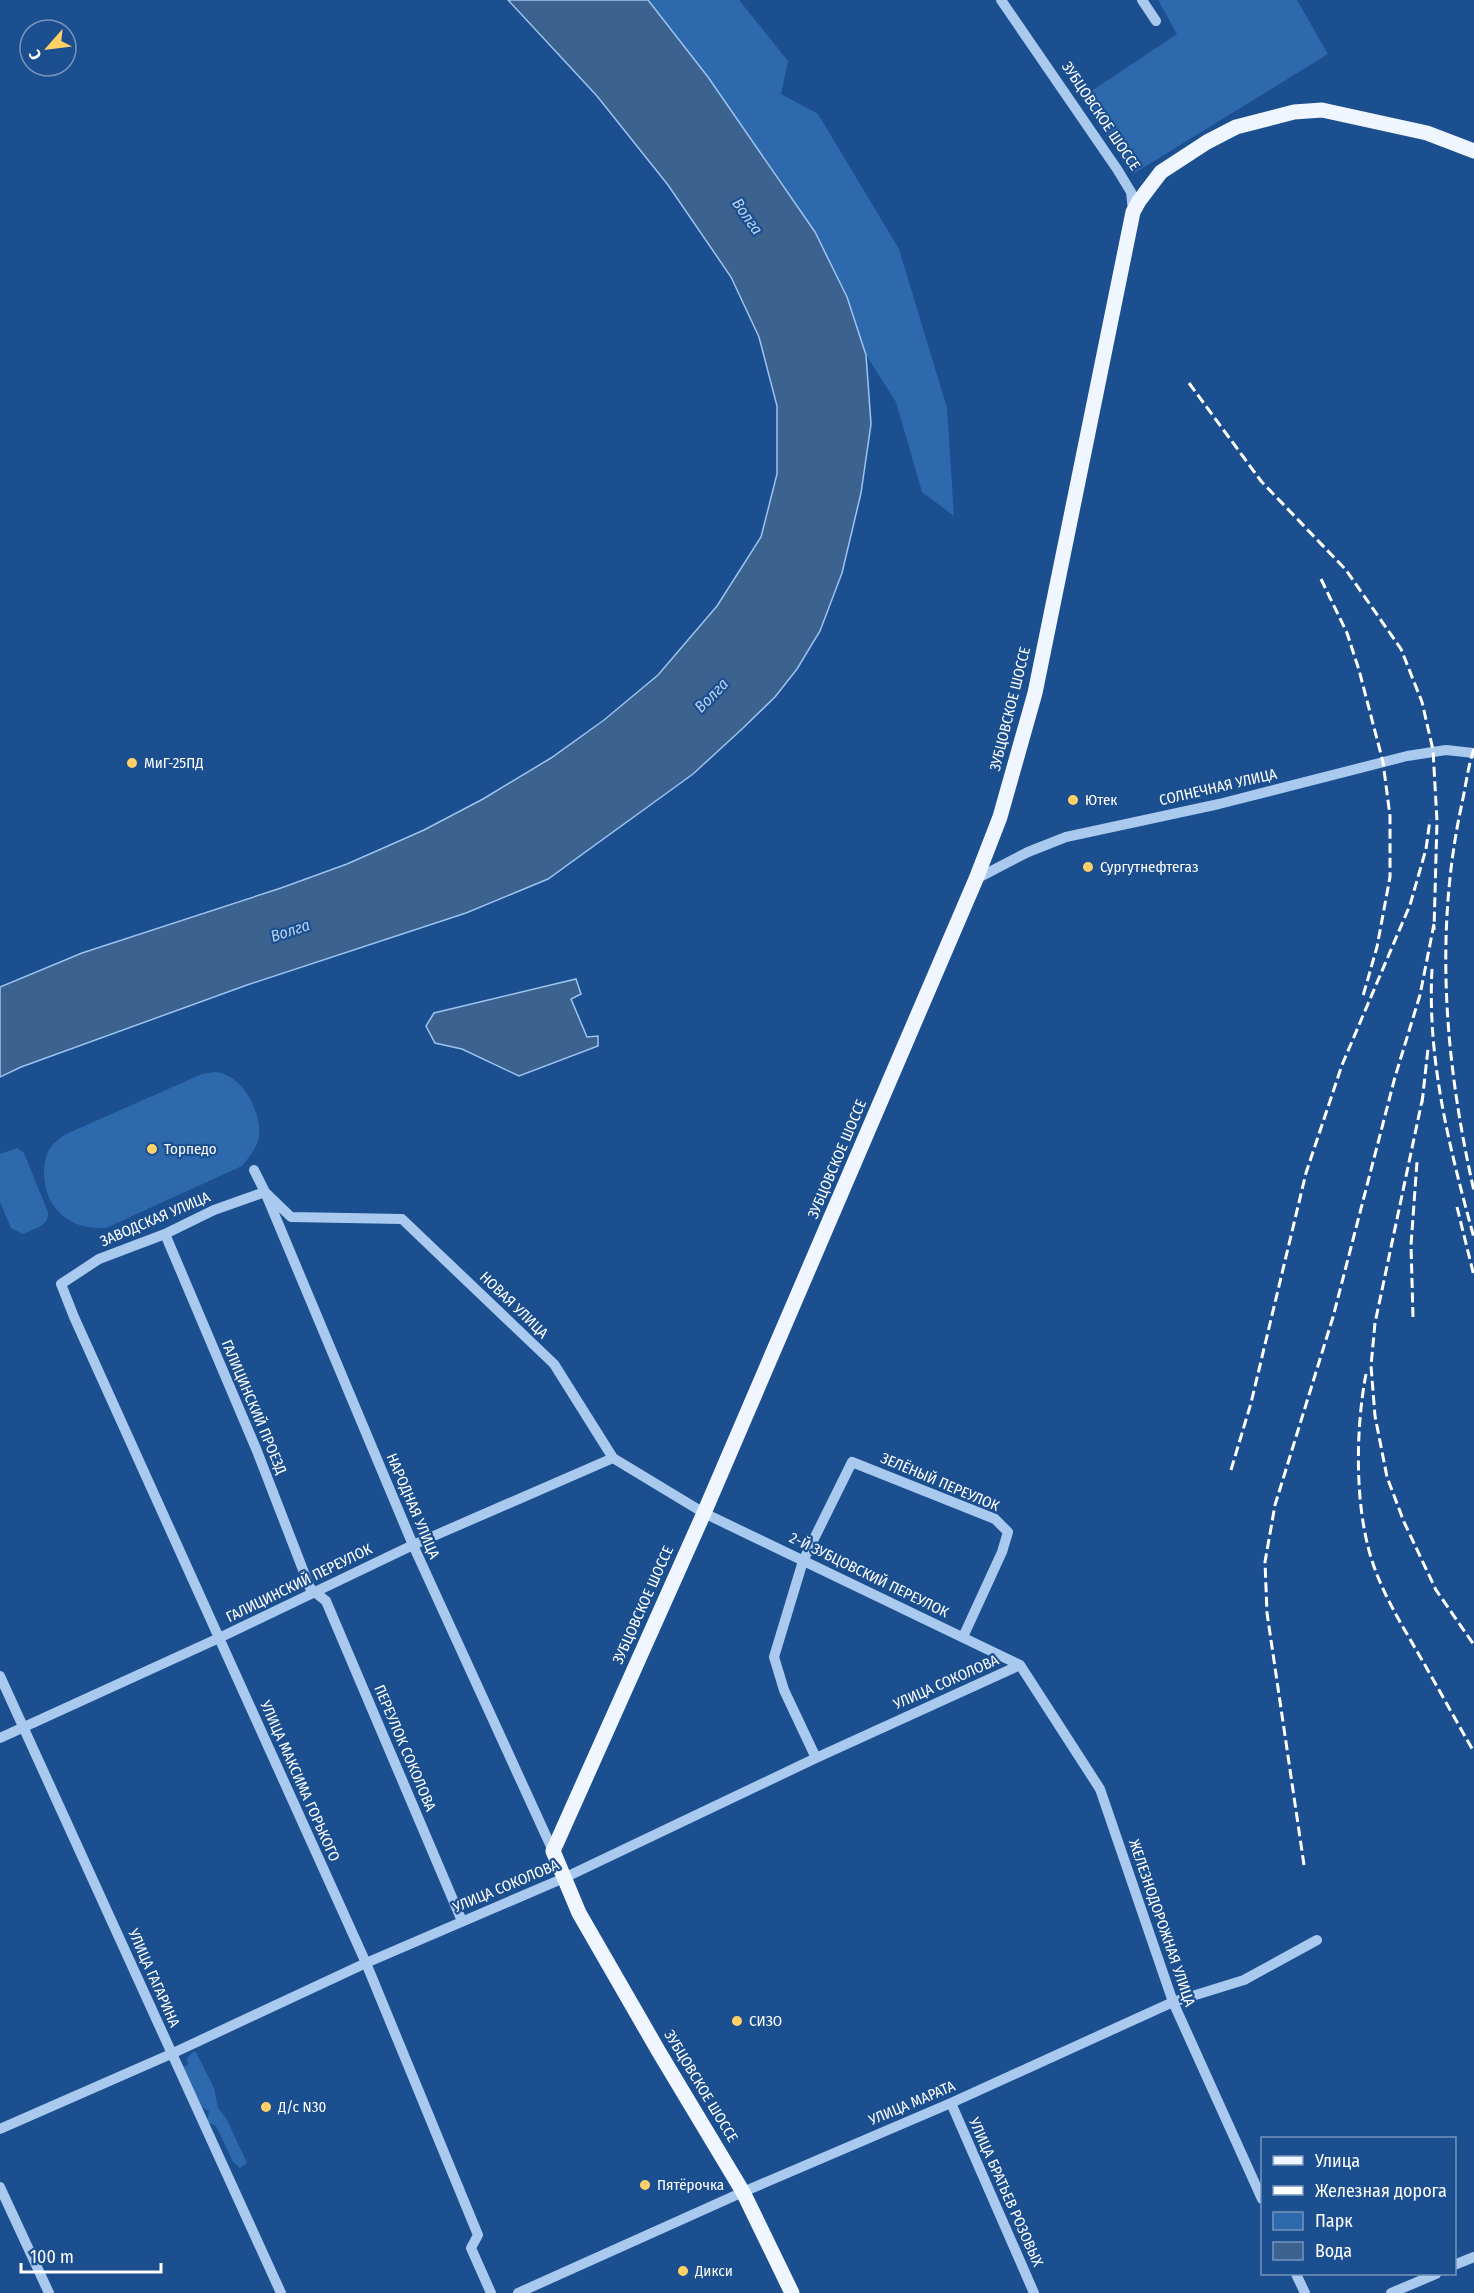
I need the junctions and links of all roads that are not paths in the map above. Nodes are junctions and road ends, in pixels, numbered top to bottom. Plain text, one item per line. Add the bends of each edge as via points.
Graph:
1 (1000, 0) edge
2 (1142, 0) edge
3 (1156, 21) dead end
4 (1474, 151) edge
5 (1133, 212) junction
6 (1474, 753) edge
7 (976, 879) junction
8 (254, 1170) dead end
9 (265, 1192) junction
10 (165, 1234) junction
11 (61, 1284) joint
12 (613, 1458) junction
13 (704, 1513) junction
14 (413, 1545) junction
15 (803, 1561) junction
16 (314, 1591) junction
17 (219, 1638) junction
18 (963, 1638) junction
19 (1020, 1665) junction
20 (0, 1676) edge
21 (24, 1727) junction
22 (0, 1738) edge
23 (816, 1758) junction
24 (553, 1851) junction
25 (564, 1878) junction
26 (462, 1921) junction
27 (1317, 1940) dead end
28 (366, 1963) junction
29 (1173, 2002) junction
30 (171, 2054) junction
31 (951, 2103) junction
32 (0, 2129) edge
33 (0, 2187) edge
34 (743, 2192) junction
35 (1261, 2195) edge
36 (1474, 2257) edge
37 (1456, 2265) edge
38 (1296, 2275) edge
39 (1434, 2275) edge
40 (49, 2293) edge
41 (281, 2293) edge
42 (491, 2293) edge
43 (518, 2293) edge
44 (792, 2293) edge
45 (1034, 2293) edge
46 (1305, 2293) edge
47 (1391, 2293) edge

1 - 5 street, ЗУБЦОВСКОЕ ШОССЕ via 1124,180 1131,192
2 - 3 street
4 - 5 main road via 1427,133 1322,110 1294,112 1236,127 1207,142 1161,172
5 - 7 main road, ЗУБЦОВСКОЕ ШОССЕ via 1035,693 1000,817
6 - 7 street, СОЛНЕЧНАЯ УЛИЦА via 1446,750 1407,756 1219,804 1066,837
7 - 13 main road, ЗУБЦОВСКОЕ ШОССЕ
8 - 9 street, НАРОДНАЯ УЛИЦА
9 - 10 street, ЗАВОДСКАЯ УЛИЦА via 214,1210
9 - 12 street, НОВАЯ УЛИЦА via 291,1216 402,1219 554,1364
9 - 14 street, НАРОДНАЯ УЛИЦА
10 - 11 street, ЗАВОДСКАЯ УЛИЦА via 99,1258
10 - 16 street, ГАЛИЦИНСКИЙ ПРОЕЗД
11 - 17 street, УЛИЦА МАКСИМА ГОРЬКОГО
12 - 13 street, НОВАЯ УЛИЦА
12 - 14 street, ГАЛИЦИНСКИЙ ПЕРЕУЛОК
13 - 15 street, 2-Й ЗУБЦОВСКИЙ ПЕРЕУЛОК
13 - 24 main road, ЗУБЦОВСКОЕ ШОССЕ
14 - 16 street, ГАЛИЦИНСКИЙ ПЕРЕУЛОК
14 - 24 street, НАРОДНАЯ УЛИЦА
15 - 18 street, 2-Й ЗУБЦОВСКИЙ ПЕРЕУЛОК
15 - 18 street, ЗЕЛЁНЫЙ ПЕРЕУЛОК via 852,1461 995,1519 1008,1532
15 - 23 street via 774,1657 783,1690
16 - 17 street, ГАЛИЦИНСКИЙ ПЕРЕУЛОК
16 - 26 street, ПЕРЕУЛОК СОКОЛОВА via 326,1601
17 - 21 street, ГАЛИЦИНСКИЙ ПЕРЕУЛОК
17 - 28 street, УЛИЦА МАКСИМА ГОРЬКОГО
18 - 19 street, 2-Й ЗУБЦОВСКИЙ ПЕРЕУЛОК
19 - 23 street, УЛИЦА СОКОЛОВА
19 - 29 street, ЖЕЛЕЗНОДОРОЖНАЯ УЛИЦА via 1100,1789
20 - 21 street, УЛИЦА ГАГАРИНА
21 - 22 street, ГАЛИЦИНСКИЙ ПЕРЕУЛОК
21 - 30 street, УЛИЦА ГАГАРИНА
23 - 25 street, УЛИЦА СОКОЛОВА
24 - 25 main road, ЗУБЦОВСКОЕ ШОССЕ
25 - 26 street, УЛИЦА СОКОЛОВА
25 - 34 main road, ЗУБЦОВСКОЕ ШОССЕ via 614,1975
26 - 28 street, УЛИЦА СОКОЛОВА
27 - 29 street, УЛИЦА МАРАТА via 1244,1980
28 - 30 street, УЛИЦА СОКОЛОВА
28 - 42 street, УЛИЦА МАКСИМА ГОРЬКОГО via 477,2235 471,2248
29 - 31 street, УЛИЦА МАРАТА
29 - 35 street, ЖЕЛЕЗНОДОРОЖНАЯ УЛИЦА
30 - 32 street, УЛИЦА СОКОЛОВА
30 - 41 street, УЛИЦА ГАГАРИНА
31 - 34 street, УЛИЦА МАРАТА
31 - 45 street, УЛИЦА БРАТЬЕВ РОЗОВЫХ
33 - 40 street
34 - 43 street, УЛИЦА МАРАТА
34 - 44 main road, ЗУБЦОВСКОЕ ШОССЕ
36 - 37 street
38 - 46 street
39 - 47 street

